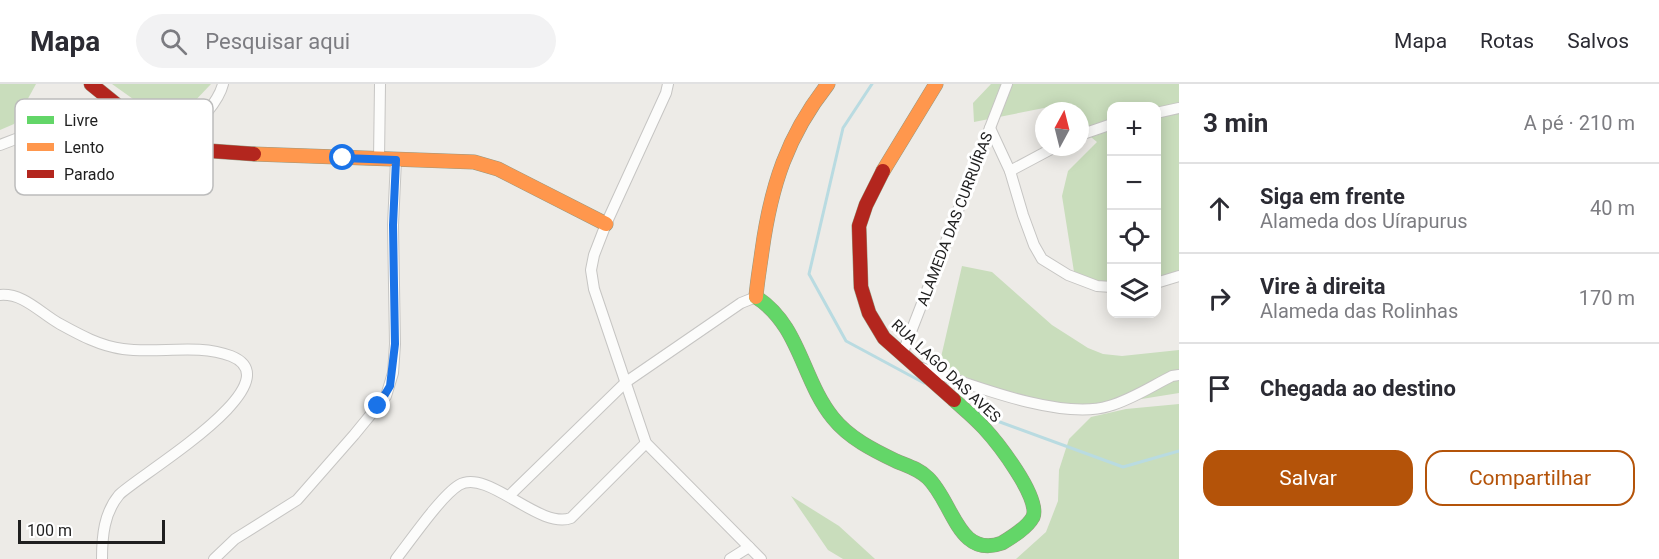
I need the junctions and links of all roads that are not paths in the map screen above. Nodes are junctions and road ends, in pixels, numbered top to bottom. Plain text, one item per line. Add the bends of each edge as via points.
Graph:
1 (91, 84) edge
2 (223, 84) edge
3 (380, 84) edge
4 (668, 84) edge
5 (828, 84) edge
6 (936, 84) edge
7 (1007, 84) edge
8 (110, 99) edge
9 (213, 105) edge
10 (1179, 108) edge
11 (1161, 112) edge
12 (1107, 126) edge
13 (990, 128) junction
14 (1089, 132) edge
15 (15, 139) edge
16 (0, 145) edge
17 (213, 151) edge
18 (1038, 156) edge
19 (379, 160) junction
20 (396, 160) junction
21 (1010, 171) junction
22 (606, 224) junction
23 (1179, 276) edge
24 (1161, 281) edge
25 (1107, 287) edge
26 (0, 295) edge
27 (756, 297) junction
28 (902, 355) junction
29 (916, 366) junction
30 (1179, 375) edge
31 (626, 382) junction
32 (646, 443) junction
33 (509, 496) junction
34 (749, 547) junction
35 (102, 559) edge
36 (214, 559) edge
37 (396, 559) edge
38 (730, 559) edge
39 (761, 559) edge

1 - 8 street
2 - 9 street
3 - 19 street
4 - 22 street
5 - 27 street via 806,113 779,170
6 - 28 street, RUA LAGO DAS AVES via 880,175 859,225 861,287 869,313 884,338
7 - 13 street, ALAMEDA DAS CURRUÍRAS
10 - 11 street
12 - 14 street
13 - 21 street
13 - 28 street, ALAMEDA DAS CURRUÍRAS
15 - 16 street
17 - 19 street
18 - 21 street
19 - 20 street
20 - 22 street via 474,162 498,169
20 - 36 street via 395,344 386,396 297,500 235,539
21 - 25 street via 1042,259 1068,275
22 - 31 street via 594,255 592,280
23 - 24 street
26 - 35 street via 28,302 58,323 106,346 217,352 233,357 245,369 245,387 216,422 120,495 107,515
27 - 29 street, RUA LAGO DAS AVES via 773,309 786,326 818,396 832,417 863,446 930,479 972,547 987,549 1000,544 1031,520 1033,502 1008,457 982,426
27 - 31 street via 741,303
28 - 29 street, RUA LAGO DAS AVES
29 - 30 street via 1024,402 1089,409 1109,406
31 - 32 street
31 - 33 street
32 - 33 street via 566,520 553,519
32 - 34 street
33 - 37 street via 476,482 465,482 449,494
34 - 38 street
34 - 39 street

